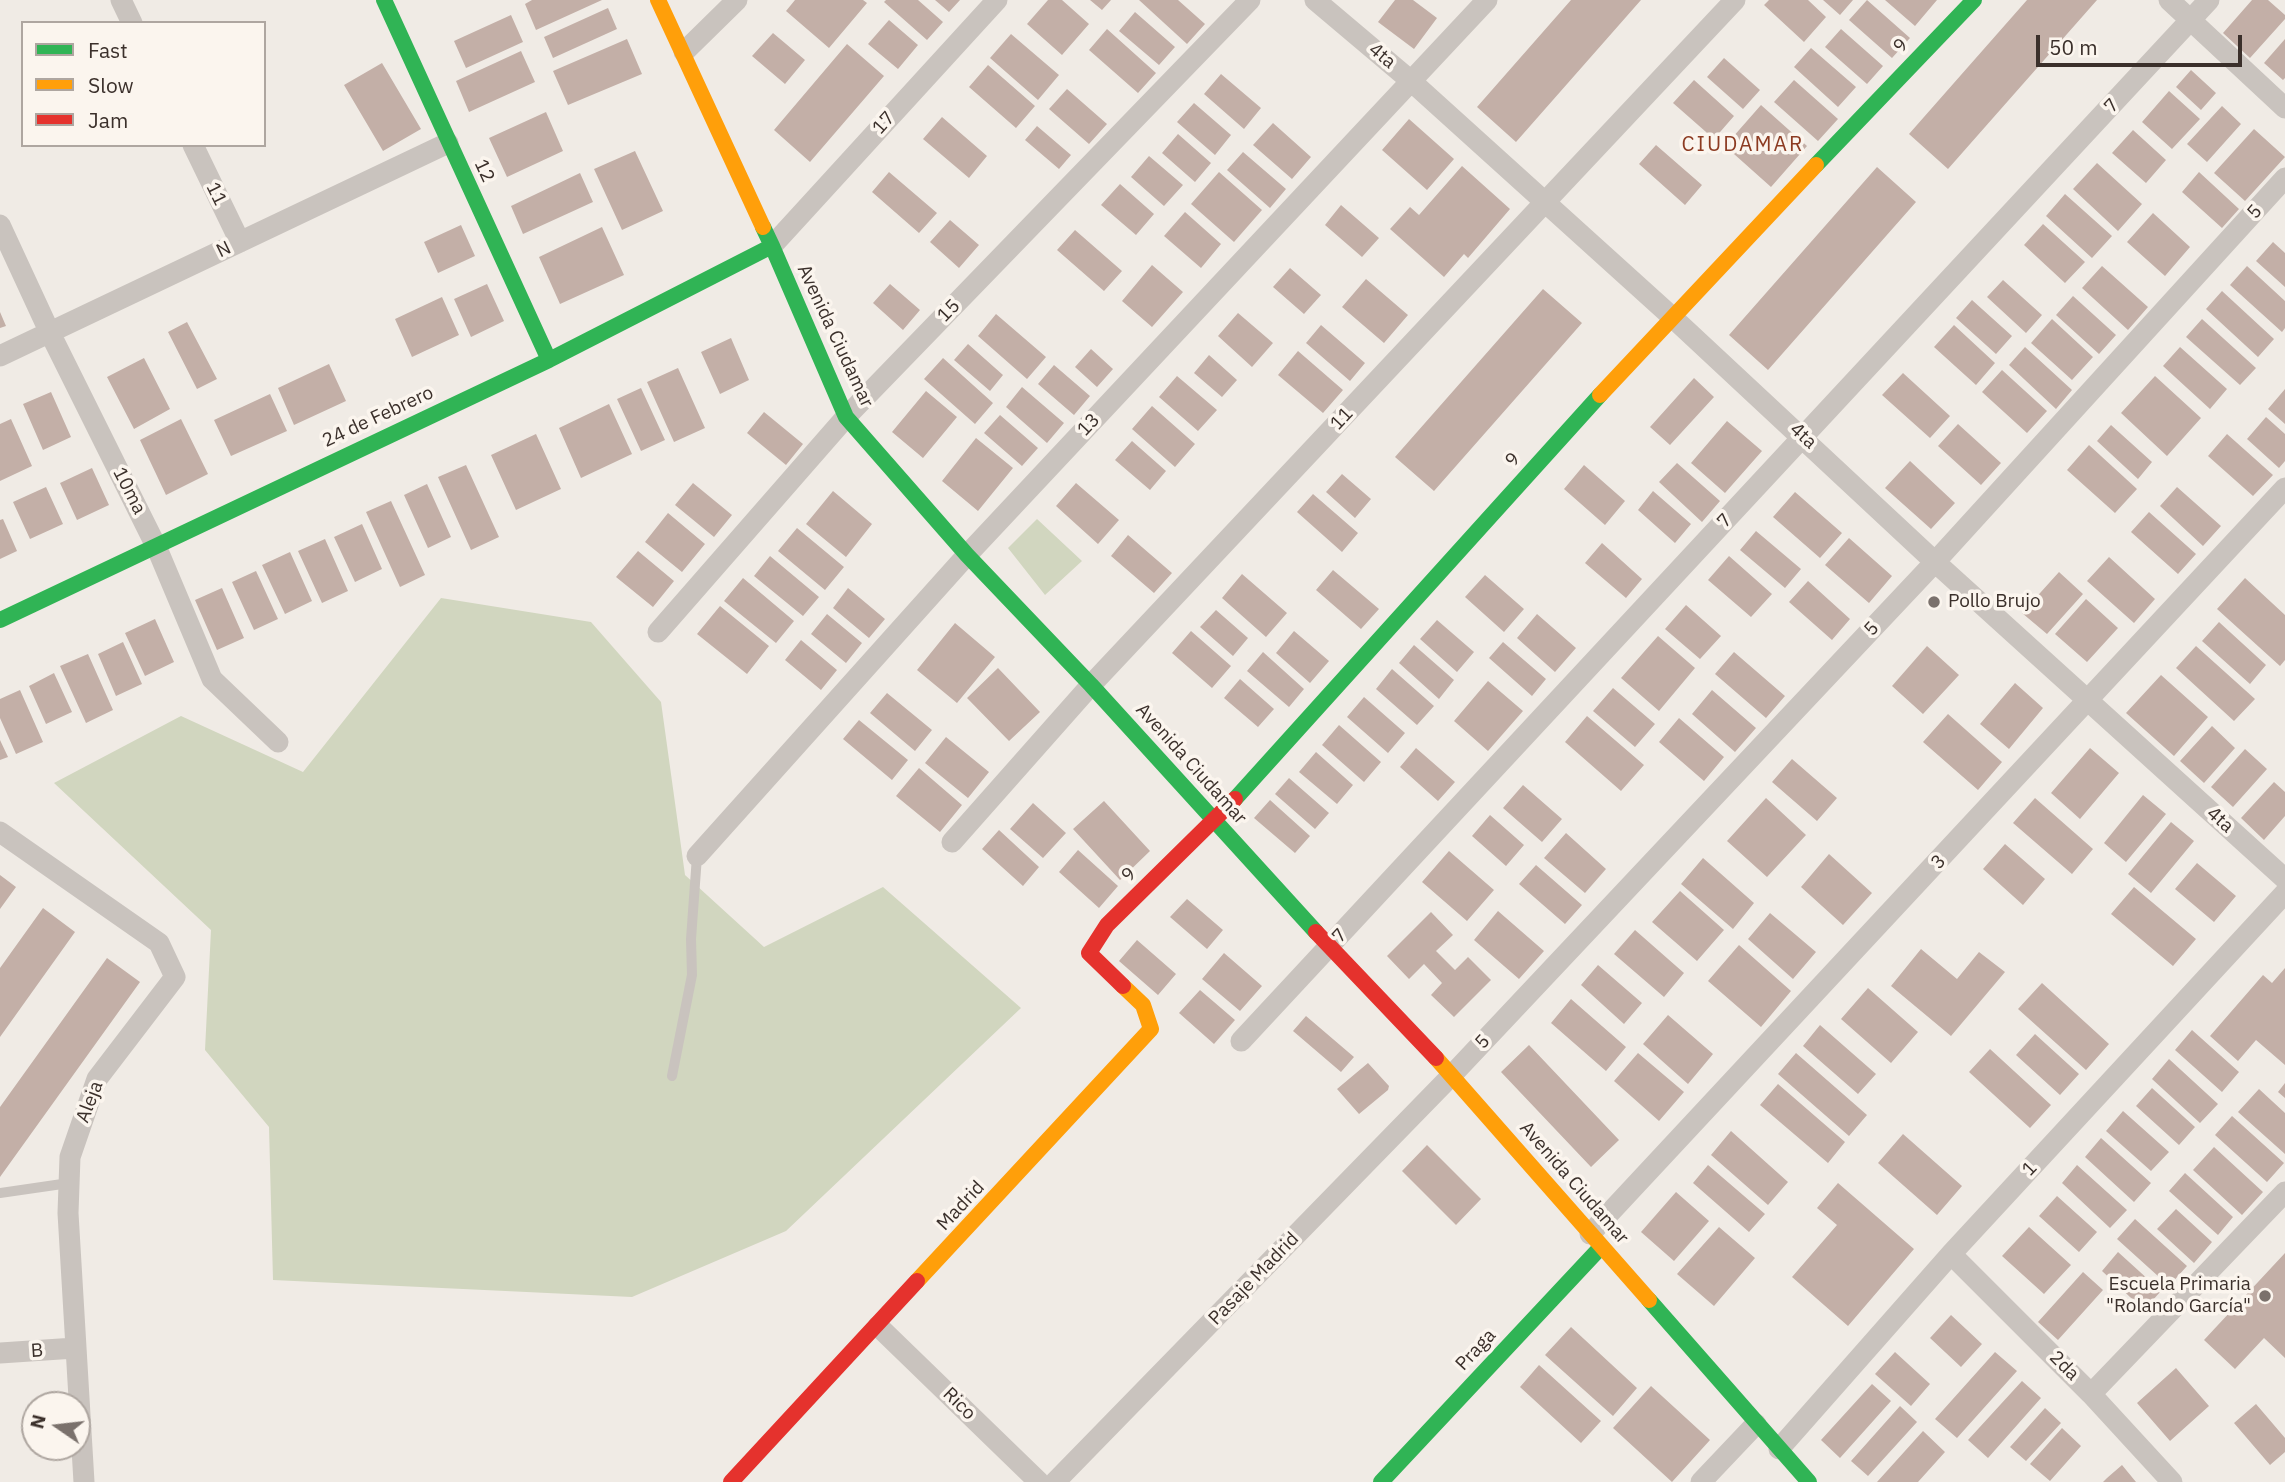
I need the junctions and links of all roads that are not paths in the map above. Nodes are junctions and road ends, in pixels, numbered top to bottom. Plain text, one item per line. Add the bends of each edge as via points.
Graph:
1 (121, 0) edge
2 (384, 0) edge
3 (658, 0) edge
4 (737, 0) edge
5 (997, 0) edge
6 (1250, 0) edge
7 (1315, 0) edge
8 (1487, 0) edge
9 (1735, 0) edge
10 (1974, 0) edge
11 (2169, 0) edge
12 (2209, 0) edge
13 (131, 21) edge
14 (2191, 21) junction
15 (684, 52) junction
16 (1411, 81) junction
17 (2285, 108) edge
18 (448, 143) junction
19 (193, 147) edge
20 (2285, 178) edge
21 (1545, 204) junction
22 (0, 225) edge
23 (240, 242) junction
24 (772, 246) junction
25 (1671, 316) junction
26 (50, 334) junction
27 (0, 356) edge
28 (549, 360) junction
29 (846, 418) junction
30 (1803, 436) junction
31 (2285, 488) edge
32 (156, 546) junction
33 (967, 555) junction
34 (1935, 562) junction
35 (0, 620) edge
36 (658, 632) dead end
37 (1091, 685) junction
38 (2089, 701) junction
39 (278, 742) dead end
40 (1214, 822) junction
41 (0, 831) edge
42 (952, 842) dead end
43 (697, 856) joint
44 (2285, 879) edge
45 (2285, 893) edge
46 (1330, 947) junction
47 (1089, 953) joint
48 (1241, 1041) dead end
49 (1452, 1075) junction
50 (672, 1076) dead end
51 (69, 1183) junction
52 (2285, 1192) edge
53 (0, 1194) edge
54 (1596, 1241) junction
55 (1951, 1254) junction
56 (878, 1326) junction
57 (75, 1348) junction
58 (0, 1353) edge
59 (2091, 1394) junction
60 (1756, 1424) junction
61 (1779, 1449) junction
62 (84, 1482) edge
63 (731, 1482) edge
64 (1039, 1482) edge
65 (1055, 1482) edge
66 (1381, 1482) edge
67 (1700, 1482) edge
68 (1809, 1482) edge
69 (2172, 1482) edge

1 - 13 street
2 - 18 main road, 12
3 - 15 main road, Avenida Ciudamar
4 - 15 street
5 - 24 street, 17
6 - 29 street, 15
7 - 16 street, 4ta
8 - 16 street, 13
9 - 21 street, 11
10 - 25 main road, 9
11 - 14 street
12 - 14 street, 7
14 - 17 street
14 - 30 street, 7
15 - 24 main road, Avenida Ciudamar
16 - 21 street, 4ta
16 - 33 street, 13
18 - 23 street, N
18 - 28 main road, 12
19 - 23 street, 11
20 - 34 street, 5
21 - 25 street, 4ta
21 - 37 street, 11
22 - 26 street, 10ma
23 - 26 street, N
24 - 28 main road, 24 de Febrero
24 - 29 main road, Avenida Ciudamar
25 - 30 street, 4ta
25 - 40 main road, 9
26 - 27 street, N
26 - 32 street, 10ma
28 - 32 main road, 24 de Febrero
29 - 33 main road, Avenida Ciudamar
29 - 36 street, 15
30 - 34 street, 4ta
30 - 46 street, 7
31 - 38 street, 3
32 - 35 main road, 24 de Febrero
32 - 39 street, 10ma via 212,679
33 - 37 main road, Avenida Ciudamar
33 - 43 street, 13
34 - 38 street, 4ta
34 - 49 street, 5
37 - 40 main road, Avenida Ciudamar
37 - 42 street, 11
38 - 44 street, 4ta
38 - 54 street, 3
40 - 46 main road, Avenida Ciudamar
40 - 47 main road, 9 via 1107,925
41 - 51 street, Aleja via 159,943 175,978 97,1079 70,1157
43 - 50 lane via 692,975
45 - 55 street, 1
46 - 48 street, 7
46 - 49 main road, Avenida Ciudamar
47 - 56 main road, Madrid via 1143,1005 1151,1029
49 - 54 main road, Avenida Ciudamar
49 - 65 street, Pasaje Madrid
51 - 53 lane
51 - 57 street, Aleja
52 - 59 street
54 - 60 main road, Avenida Ciudamar
54 - 66 main road, Praga
55 - 59 street, 2da
55 - 61 street, 1
56 - 63 main road, Madrid
56 - 64 street, Rico
57 - 58 street, B
57 - 62 street, Aleja
59 - 69 street, 2da
60 - 61 main road, Avenida Ciudamar
60 - 67 street
61 - 68 main road, Avenida Ciudamar

